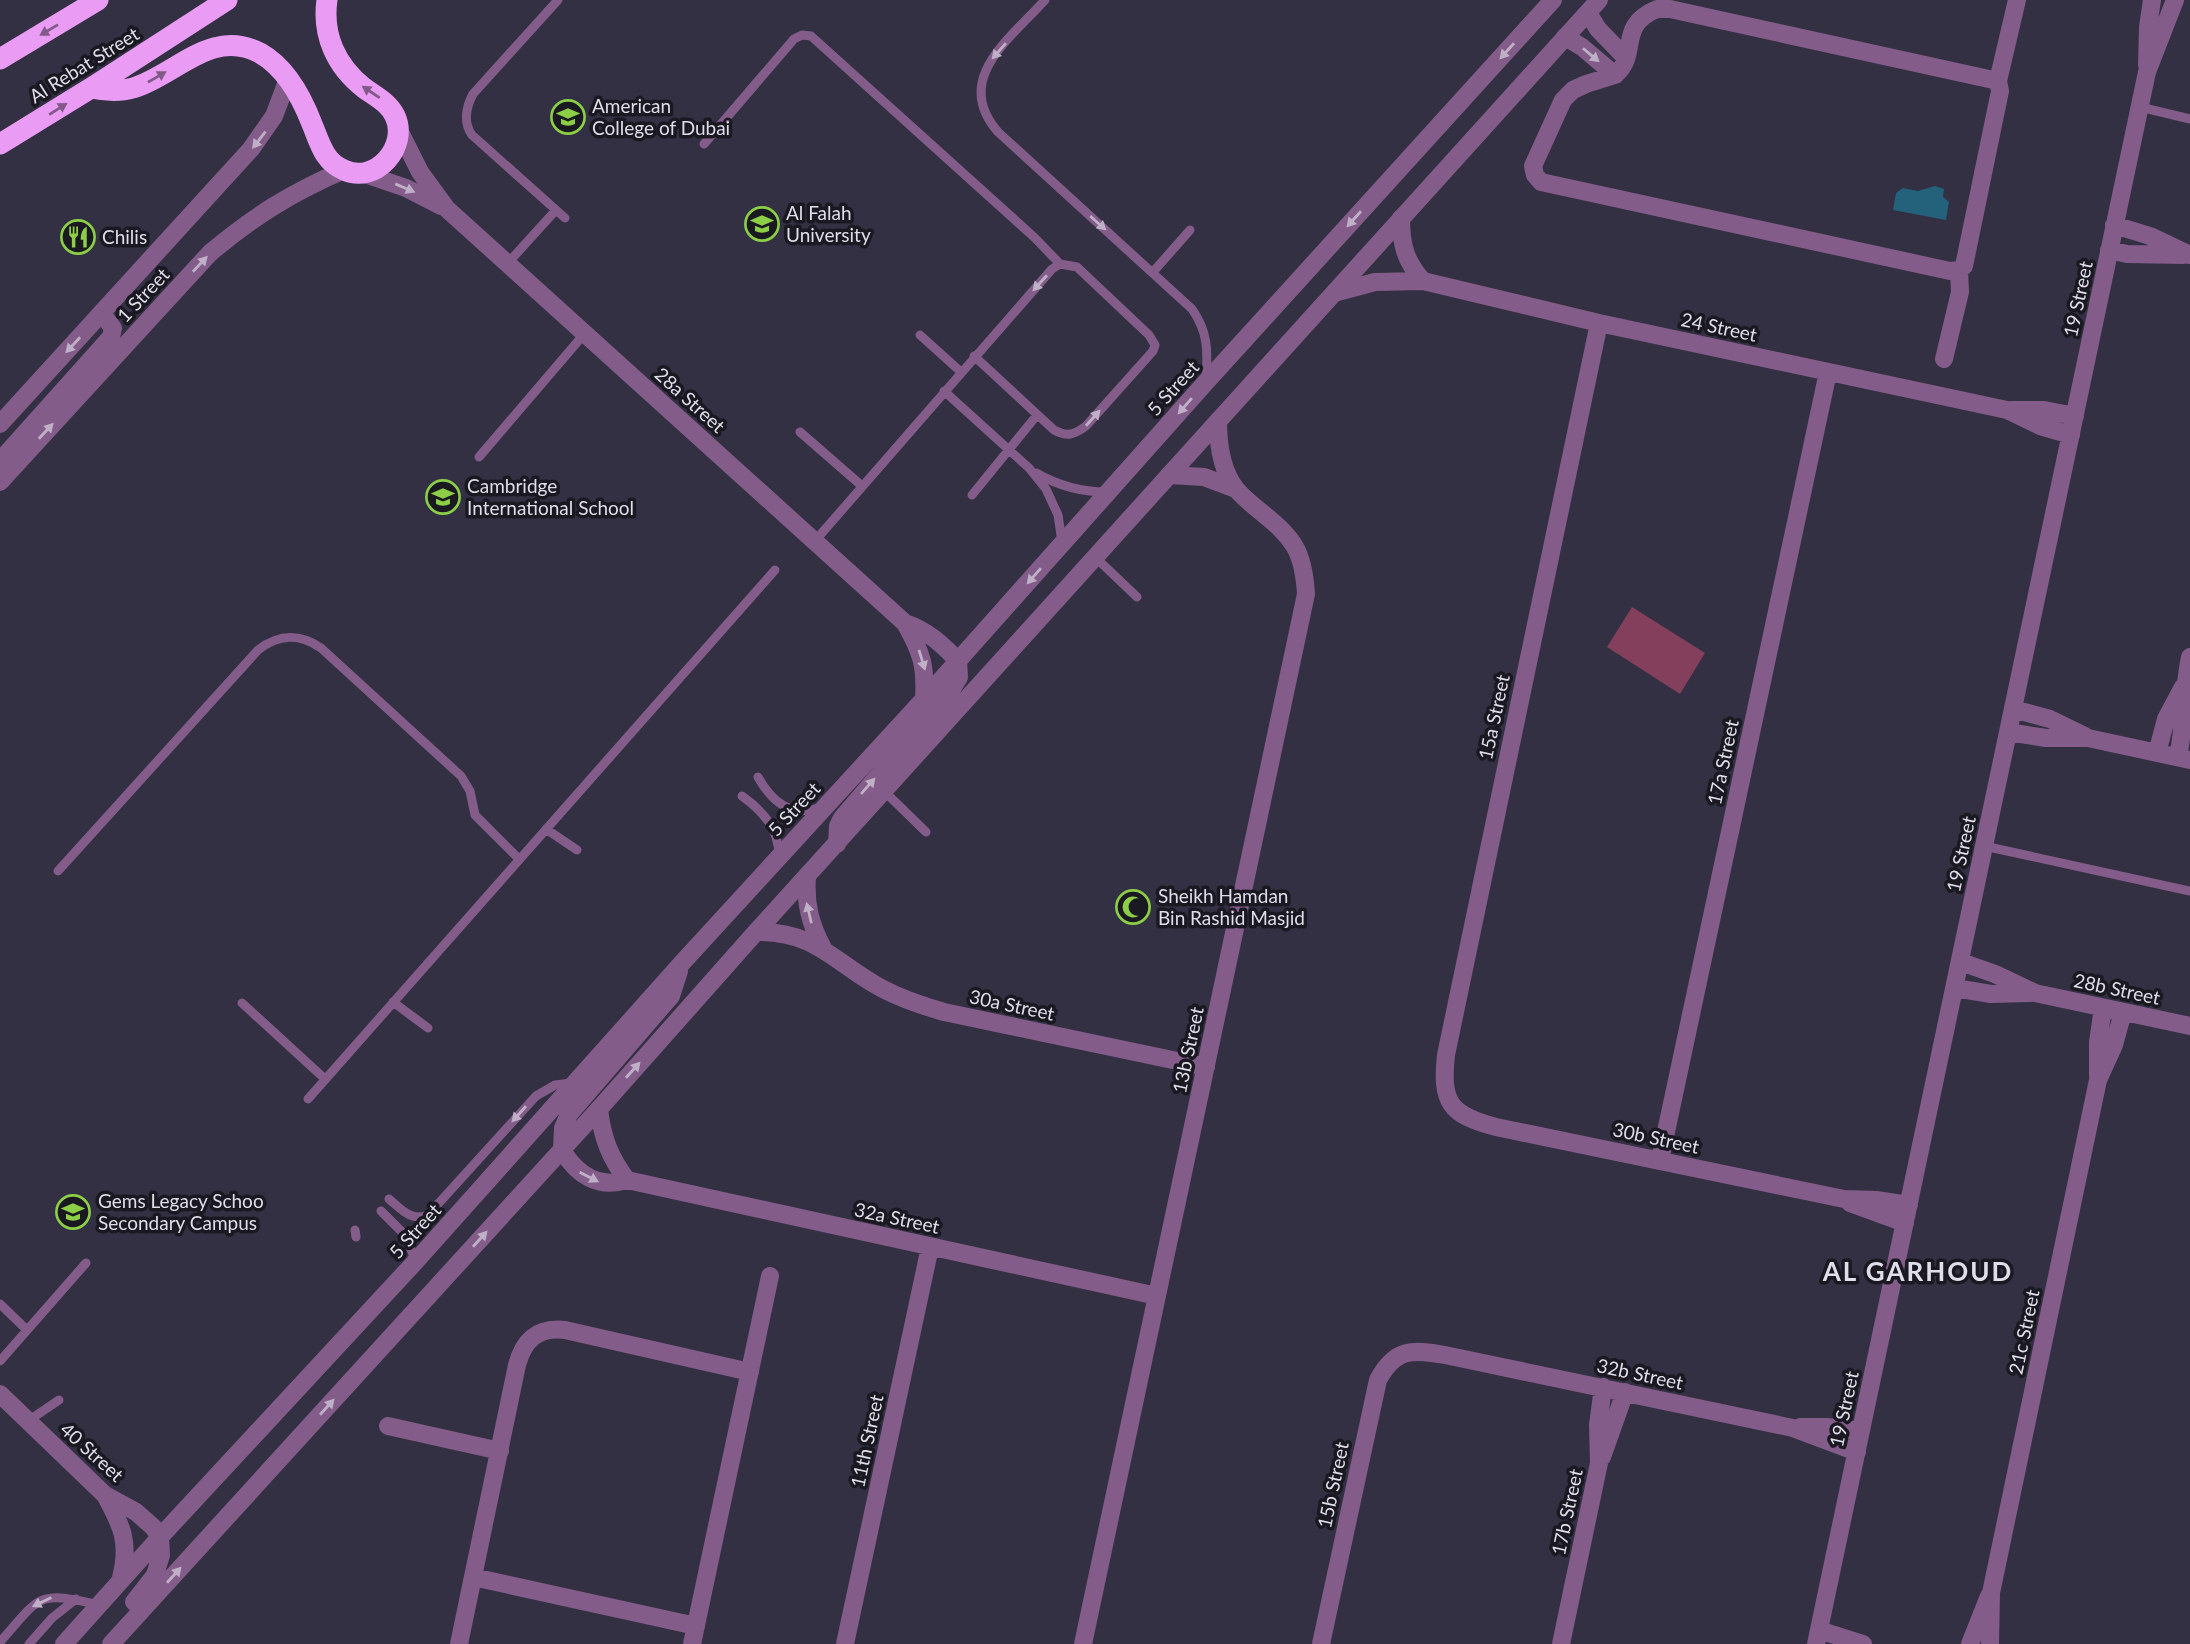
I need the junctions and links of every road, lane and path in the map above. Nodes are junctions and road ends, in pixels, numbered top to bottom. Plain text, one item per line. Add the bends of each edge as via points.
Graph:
1 (98, 0) edge
2 (227, 0) edge
3 (327, 0) edge
4 (558, 0) edge
5 (1045, 0) edge
6 (1553, 0) edge
7 (2017, 0) edge
8 (2152, 0) edge
9 (2175, 0) edge
10 (1594, 6) edge
11 (1565, 37) junction
12 (1626, 58) junction
13 (0, 59) edge
14 (2147, 72) junction
15 (1615, 75) junction
16 (288, 79) junction
17 (1998, 81) junction
18 (92, 88) junction
19 (2140, 107) junction
20 (2190, 119) edge
21 (399, 130) junction
22 (0, 144) edge
23 (704, 144) dead end
24 (353, 172) junction
25 (447, 209) junction
26 (556, 211) junction
27 (565, 218) dead end
28 (1401, 218) junction
29 (2114, 225) junction
30 (1190, 230) dead end
31 (2109, 250) junction
32 (2190, 256) edge
33 (507, 264) junction
34 (1060, 264) junction
35 (1959, 270) junction
36 (1153, 272) junction
37 (1423, 281) junction
38 (1334, 293) junction
39 (102, 314) junction
40 (1600, 323) junction
41 (585, 332) junction
42 (920, 335) dead end
43 (974, 356) junction
44 (1944, 359) dead end
45 (961, 372) junction
46 (1828, 372) junction
47 (1206, 383) junction
48 (944, 391) junction
49 (2007, 410) junction
50 (1037, 415) junction
51 (2075, 416) junction
52 (1219, 421) junction
53 (0, 424) edge
54 (800, 432) dead end
55 (2071, 435) junction
56 (1009, 451) junction
57 (479, 457) dead end
58 (0, 461) edge
59 (1029, 468) junction
60 (1169, 475) junction
61 (0, 482) edge
62 (862, 486) junction
63 (1236, 489) junction
64 (1109, 492) junction
65 (972, 495) dead end
66 (814, 542) junction
67 (1062, 544) junction
68 (1096, 557) junction
69 (775, 570) dead end
70 (1137, 597) dead end
71 (905, 623) junction
72 (2190, 657) edge
73 (958, 661) junction
74 (2184, 684) junction
75 (924, 699) junction
76 (2013, 709) junction
77 (2008, 732) junction
78 (2088, 738) junction
79 (2157, 753) junction
80 (2184, 758) edge
81 (758, 777) dead end
82 (884, 791) junction
83 (742, 796) dead end
84 (824, 806) junction
85 (546, 829) junction
86 (926, 832) dead end
87 (837, 844) junction
88 (1984, 846) junction
89 (578, 850) dead end
90 (779, 855) junction
91 (519, 859) junction
92 (58, 870) dead end
93 (807, 876) junction
94 (2190, 891) edge
95 (756, 932) junction
96 (823, 948) junction
97 (1961, 961) junction
98 (681, 964) junction
99 (1955, 988) junction
100 (2035, 993) junction
101 (393, 1002) junction
102 (242, 1003) dead end
103 (2103, 1008) junction
104 (2123, 1012) junction
105 (2190, 1026) edge
106 (428, 1028) dead end
107 (1206, 1067) junction
108 (325, 1079) junction
109 (2098, 1080) junction
110 (576, 1083) junction
111 (308, 1099) dead end
112 (599, 1109) junction
113 (1461, 1115) joint
114 (562, 1150) junction
115 (1660, 1160) junction
116 (627, 1180) junction
117 (389, 1199) dead end
118 (382, 1212) dead end
119 (1907, 1214) junction
120 (930, 1247) junction
121 (416, 1261) junction
122 (86, 1263) dead end
123 (770, 1276) dead end
124 (1157, 1296) junction
125 (0, 1304) edge
126 (27, 1330) junction
127 (1410, 1351) joint
128 (0, 1361) edge
129 (750, 1372) junction
130 (1603, 1387) junction
131 (1625, 1392) junction
132 (0, 1394) edge
133 (59, 1400) dead end
134 (28, 1421) junction
135 (388, 1426) dead end
136 (1793, 1428) junction
137 (1861, 1431) junction
138 (500, 1451) junction
139 (1857, 1452) junction
140 (1599, 1463) junction
141 (106, 1495) junction
142 (160, 1536) junction
143 (474, 1577) junction
144 (120, 1582) junction
145 (1991, 1593) junction
146 (76, 1599) junction
147 (99, 1605) junction
148 (696, 1626) junction
149 (1818, 1637) edge
150 (0, 1642) edge
151 (29, 1644) edge
152 (64, 1644) edge
153 (97, 1644) edge
154 (111, 1644) edge
155 (459, 1644) edge
156 (692, 1644) edge
157 (845, 1644) edge
158 (1083, 1644) edge
159 (1321, 1644) edge
160 (1561, 1644) edge
161 (1863, 1644) edge
162 (1970, 1644) edge
163 (1990, 1644) edge

1 -> 13 highway
2 - 18 highway, Al Rebat Street
21 -> 3 highway via 390,107 347,72 335,55 327,36
4 - 26 lane via 473,94 466,124 472,135
5 -> 36 lane via 984,70 981,104 987,120
6 -> 47 street, 5 Street
7 - 17 street
8 - 14 street, 19 Street
9 - 14 street, 19 Street
10 - 11 street
10 - 12 street via 1598,29
11 -> 15 street
11 - 28 street
12 - 15 street
12 - 17 street via 1636,23 1657,9 1670,9
14 - 19 street, 19 Street
15 - 35 street via 1573,90 1563,100 1533,166 1541,182
18 -> 16 highway via 132,89 201,51 220,46 259,52
16 - 24 highway via 329,161
16 -> 39 street, 1 Street via 264,133
17 - 35 street via 2001,86 1965,260
22 -> 18 highway, Al Rebat Street
19 - 20 lane
19 - 29 street, 19 Street
21 - 24 highway via 389,159 376,169
21 - 25 street, 28a Street via 420,172
23 - 34 lane via 794,39 811,36
24 -> 25 street, 28a Street via 406,188
61 -> 24 street, 1 Street via 210,253 274,204
25 - 33 street, 28a Street
26 - 27 lane
26 - 33 lane
28 - 37 street via 1405,256
28 - 38 street
29 - 31 street, 19 Street
29 - 32 street
30 - 36 lane
31 - 32 street
31 - 51 street, 19 Street
33 - 41 street, 28a Street
34 -> 43 lane
50 -> 34 lane via 1062,434 1079,431 1155,345 1077,267
35 - 44 street via 1960,292
36 - 47 lane via 1201,322 1208,352
37 - 38 street, 24 Street via 1375,282
37 - 40 street, 24 Street
38 - 52 street
39 -> 53 street, 1 Street
39 - 58 street via 113,328 111,337
40 - 46 street, 24 Street
40 - 113 street, 15a Street via 1446,1055 1443,1082 1448,1099
41 - 57 lane
41 - 66 street, 28a Street
42 - 45 lane
43 - 45 lane
43 - 50 lane
45 - 48 lane
46 - 49 street, 24 Street
46 - 115 street, 17a Street
47 -> 64 street, 5 Street
48 - 56 lane
48 - 62 lane
49 - 51 street
49 - 55 street
50 - 56 lane
51 - 55 street, 19 Street
52 - 60 street
52 - 63 street, 13b Street via 1221,457
54 - 62 lane
55 - 76 street, 19 Street
56 - 59 lane
56 - 65 lane
59 - 64 lane via 1065,487
59 - 67 lane via 1053,502
60 - 63 street, 13b Street via 1204,477
60 - 68 street
62 - 66 lane
63 - 107 street, 13b Street via 1282,529 1296,548 1306,594
64 - 67 street, 5 Street
66 - 71 street, 28a Street
67 -> 73 street, 5 Street
68 - 70 lane
68 - 82 street
69 - 85 lane
71 - 73 street, 28a Street via 931,636
71 -> 75 street, 28a Street via 925,671
72 - 74 street
73 - 75 street, 5 Street
87 -> 73 street via 838,826 847,810 955,685
74 - 79 street via 2166,719
74 - 80 street
75 - 84 street, 5 Street
76 - 77 street, 19 Street
76 - 78 street via 2050,719
77 - 78 street
77 - 88 street, 19 Street
78 - 79 street
79 - 80 street
81 - 84 lane via 767,793 786,807 809,811
82 - 86 lane
82 - 87 street
83 - 90 lane via 765,815 779,842
84 - 90 street, 5 Street
85 - 89 lane
85 - 91 lane
87 - 93 street
88 - 94 lane
88 - 97 street, 19 Street
90 - 98 street, 5 Street
91 - 92 lane via 479,821 461,776 321,648 296,636 282,637 258,650
91 - 101 lane
93 - 95 street
96 -> 93 street, 30a Street via 808,916
95 - 96 street, 30a Street via 794,935
112 -> 95 street
96 - 107 street, 30a Street via 883,989 944,1012
97 - 99 street, 19 Street
97 - 100 street, 28b Street
98 - 110 street, 5 Street
98 - 114 street via 671,996 569,1114
99 - 100 street, 28b Street via 1991,994
99 - 119 street, 19 Street
100 - 103 street, 28b Street
101 - 106 lane
101 - 108 lane
102 - 108 lane
103 - 104 street, 28b Street
103 - 109 street, 21c Street
104 - 105 street, 28b Street
104 - 109 street, 21c Street
107 - 124 street, 13b Street
108 - 111 lane
109 - 145 street, 21c Street
110 -> 117 lane via 555,1085 536,1096 428,1215 412,1217
110 - 121 street, 5 Street
112 - 114 street
112 - 116 street via 606,1147
113 - 115 street, 30b Street via 1496,1127
114 -> 116 street, 32a Street via 581,1174 594,1181
154 -> 114 street
115 - 119 street, 30b Street via 1844,1199 1876,1200
116 - 120 street, 32a Street
118 - 121 lane via 404,1234
119 - 137 street, 19 Street
120 - 124 street, 32a Street
120 - 157 street, 11th Street
121 - 142 street, 5 Street
122 - 126 lane
123 - 129 street
124 - 158 street, 13b Street
125 - 126 lane
126 - 128 lane
127 - 130 street, 32b Street via 1446,1354
127 - 159 street, 15b Street via 1385,1366 1378,1380
129 - 138 street via 565,1330 539,1332 520,1352
129 - 148 street
130 - 131 street, 32b Street
130 - 140 street, 17b Street
131 - 136 street, 32b Street
131 - 140 street
132 - 134 street, 40 Street
133 - 134 lane
134 - 141 street, 40 Street
135 - 138 street
136 - 137 street
136 - 139 street, 32b Street
137 - 139 street, 19 Street
138 - 143 street
139 - 149 street, 19 Street
140 - 160 street, 17b Street
141 - 142 street, 40 Street via 136,1512
141 - 144 street via 124,1532 126,1558
142 - 144 street, 5 Street
142 - 153 street via 155,1575
143 - 148 street
143 - 155 street
144 - 147 street, 5 Street
145 - 162 street, 21c Street
145 - 163 street, 21c Street
146 - 147 lane
146 -> 150 lane via 41,1599
146 - 151 lane
147 - 152 street, 5 Street
148 - 156 street
149 - 161 street

